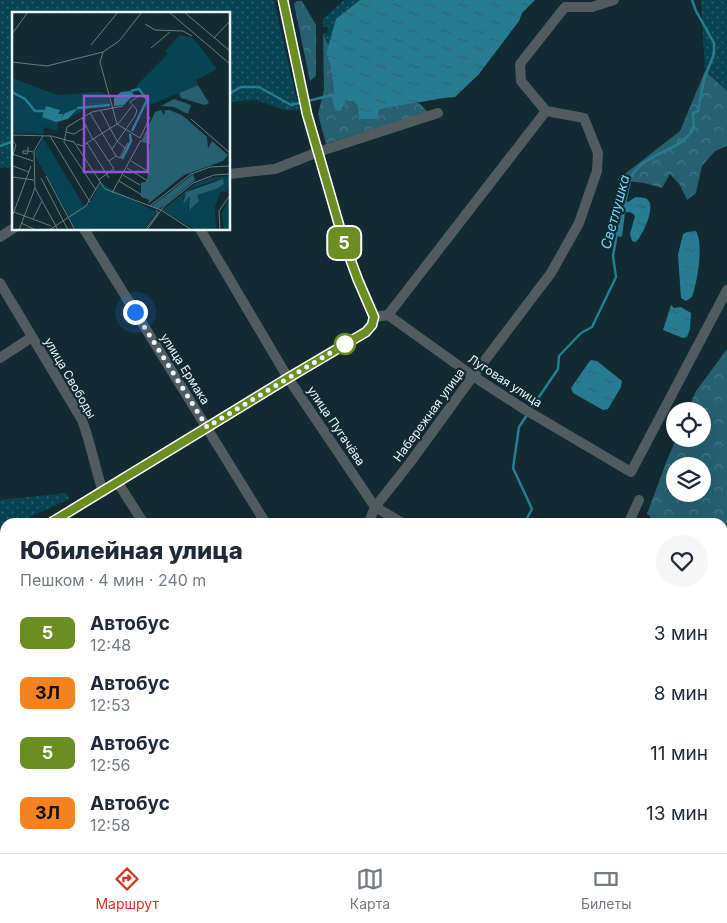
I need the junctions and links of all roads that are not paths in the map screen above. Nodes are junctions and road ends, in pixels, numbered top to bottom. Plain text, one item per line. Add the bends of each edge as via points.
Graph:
1 (283, 0) edge
2 (614, 0) edge
3 (546, 112) junction
4 (438, 113) dead end
5 (318, 152) junction
6 (230, 174) edge
7 (12, 229) edge
8 (85, 230) edge
9 (201, 230) edge
10 (0, 237) edge
11 (0, 283) edge
12 (727, 290) edge
13 (388, 315) junction
14 (374, 317) junction
15 (32, 337) junction
16 (0, 358) edge
17 (473, 376) junction
18 (288, 378) junction
19 (207, 427) junction
20 (118, 483) junction
21 (103, 492) junction
22 (640, 500) dead end
23 (375, 507) junction
24 (59, 518) edge
25 (140, 518) edge
26 (263, 518) edge
27 (371, 518) edge
28 (394, 518) edge
29 (631, 518) edge

1 - 5 street
2 - 3 street via 592,7 565,7 520,64 521,81
3 - 13 street
3 - 17 street, Набережная улица via 584,118 598,153 596,171 579,223 551,272
4 - 5 street
5 - 6 street via 275,169
5 - 14 street via 344,242
7 - 10 street
8 - 19 street, улица Ермака
9 - 18 street, улица Пугачёва
11 - 15 street, улица Свободы
12 - 17 street, Луговая улица via 631,472
13 - 14 street
13 - 17 street, Луговая улица
14 - 18 street via 366,332
15 - 16 street
15 - 21 street, улица Свободы via 82,420
17 - 23 street, Набережная улица
18 - 19 street
18 - 23 street, улица Пугачёва
19 - 20 street
19 - 26 street, улица Ермака
20 - 21 street
20 - 25 street
21 - 24 street
22 - 29 street
23 - 27 street, Набережная улица
23 - 28 street, улица Пугачёва

